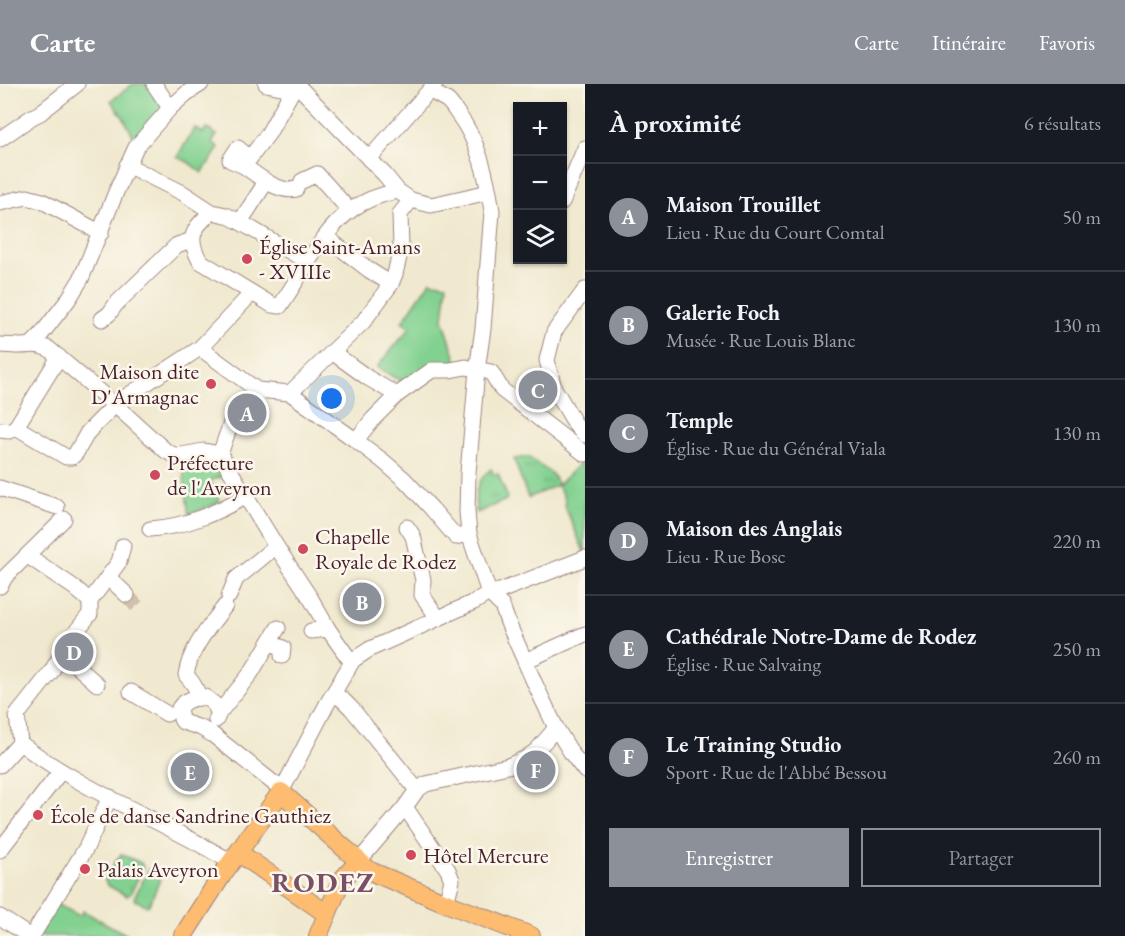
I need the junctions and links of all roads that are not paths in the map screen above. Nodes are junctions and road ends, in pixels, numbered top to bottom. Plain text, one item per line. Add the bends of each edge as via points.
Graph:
1 (77, 84) edge
2 (154, 84) edge
3 (201, 84) edge
4 (266, 84) edge
5 (296, 84) edge
6 (433, 85) edge
7 (170, 108) junction
8 (0, 139) edge
9 (585, 148) edge
10 (369, 159) junction
11 (127, 165) junction
12 (266, 182) junction
13 (567, 190) edge
14 (398, 191) junction
15 (489, 192) junction
16 (411, 200) junction
17 (0, 203) edge
18 (209, 210) junction
19 (350, 211) junction
20 (240, 222) junction
21 (100, 233) junction
22 (326, 237) junction
23 (192, 240) junction
24 (308, 262) junction
25 (391, 284) junction
26 (585, 290) edge
27 (252, 293) junction
28 (102, 320) dead end
29 (5, 342) edge
30 (32, 344) junction
31 (203, 346) junction
32 (328, 356) junction
33 (59, 357) junction
34 (482, 365) junction
35 (475, 387) junction
36 (257, 390) junction
37 (502, 390) junction
38 (291, 393) junction
39 (398, 395) junction
40 (116, 404) junction
41 (16, 427) junction
42 (0, 430) edge
43 (585, 435) edge
44 (356, 440) junction
45 (220, 454) junction
46 (585, 454) edge
47 (0, 488) edge
48 (246, 496) junction
49 (407, 527) dead end
50 (150, 529) dead end
51 (463, 536) junction
52 (123, 546) dead end
53 (276, 546) junction
54 (28, 556) junction
55 (585, 558) edge
56 (108, 577) junction
57 (2, 579) edge
58 (489, 592) junction
59 (127, 595) tunnel mouth
60 (90, 601) junction
61 (438, 618) junction
62 (278, 628) dead end
63 (328, 629) junction
64 (311, 631) dead end
65 (585, 634) edge
66 (270, 643) junction
67 (62, 653) junction
68 (282, 656) dead end
69 (353, 660) junction
70 (525, 661) junction
71 (97, 684) dead end
72 (131, 692) dead end
73 (333, 694) junction
74 (199, 698) junction
75 (219, 713) junction
76 (167, 714) dead end
77 (556, 728) junction
78 (207, 731) junction
79 (20, 743) junction
80 (0, 765) edge
81 (61, 771) junction
82 (585, 771) edge
83 (417, 790) junction
84 (281, 792) junction
85 (110, 797) junction
86 (405, 807) junction
87 (0, 850) edge
88 (239, 853) junction
89 (358, 861) junction
90 (446, 903) junction
91 (0, 917) edge
92 (324, 929) edge
93 (522, 934) edge
94 (31, 936) edge
95 (183, 936) edge

1 - 8 street
2 - 7 street
3 - 7 street
4 - 5 street
5 - 10 street
5 - 12 street via 247,162
6 - 10 street
6 - 15 street via 433,92 448,102 476,144
7 - 11 street via 136,147
9 - 13 street
10 - 14 street
11 - 18 street
11 - 21 street
12 - 19 street via 289,190 317,174
12 - 20 street
14 - 16 street
14 - 19 street via 385,193
15 - 16 street via 431,205
15 - 34 street via 492,211
16 - 25 street via 400,214 401,248
17 - 21 street via 27,197 42,201
18 - 20 street
18 - 23 street
19 - 22 street
20 - 24 street
21 - 30 street via 71,297
22 - 24 street
22 - 25 street
23 - 27 street via 200,261
23 - 28 street via 177,245
24 - 27 street via 280,306
25 - 32 street via 363,322
26 - 43 street via 554,332 546,360 554,388
27 - 31 street
29 - 30 street
30 - 33 street
31 - 36 street
31 - 40 street
32 - 38 street
32 - 39 street
33 - 40 street
33 - 41 street
34 - 35 street
34 - 37 street
34 - 39 street via 432,370
35 - 37 street
35 - 51 street
36 - 38 street
36 - 45 street via 231,423
37 - 46 street
38 - 44 street
39 - 44 street
40 - 41 street via 87,432 72,457
40 - 45 street via 176,456 204,451
41 - 42 street
44 - 51 street
45 - 48 street
47 - 54 street via 60,513
48 - 50 street via 190,523
48 - 53 street
49 - 61 street via 413,536 423,580 422,595
51 - 58 street
52 - 56 street via 119,562
53 - 63 street
53 - 74 street via 236,579 227,601 191,657 186,675
54 - 57 street
54 - 60 street
55 - 58 street
56 - 59 street
56 - 60 street
58 - 61 street
58 - 70 street via 502,606
60 - 67 street via 90,614
61 - 69 street
62 - 66 street
63 - 64 street
63 - 69 street
65 - 70 street
66 - 68 street via 283,648
66 - 75 street
67 - 71 street
67 - 79 street via 17,716
69 - 73 street
70 - 77 street
72 - 76 street
73 - 83 street via 352,709
73 - 84 street
74 - 75 street via 210,700
74 - 78 street via 182,703 181,719
75 - 78 street
77 - 82 street
77 - 83 street via 526,758 508,766 426,784
78 - 84 street
79 - 80 street
79 - 81 street
81 - 85 street
81 - 87 street
83 - 86 street
84 - 88 main road
84 - 89 main road
85 - 88 street via 226,859
85 - 94 street via 86,848
86 - 89 street
86 - 90 street via 448,870 452,880
88 - 92 main road
88 - 95 main road
89 - 90 main road via 378,875
89 - 92 main road via 341,880
90 - 93 main road
91 - 94 street

